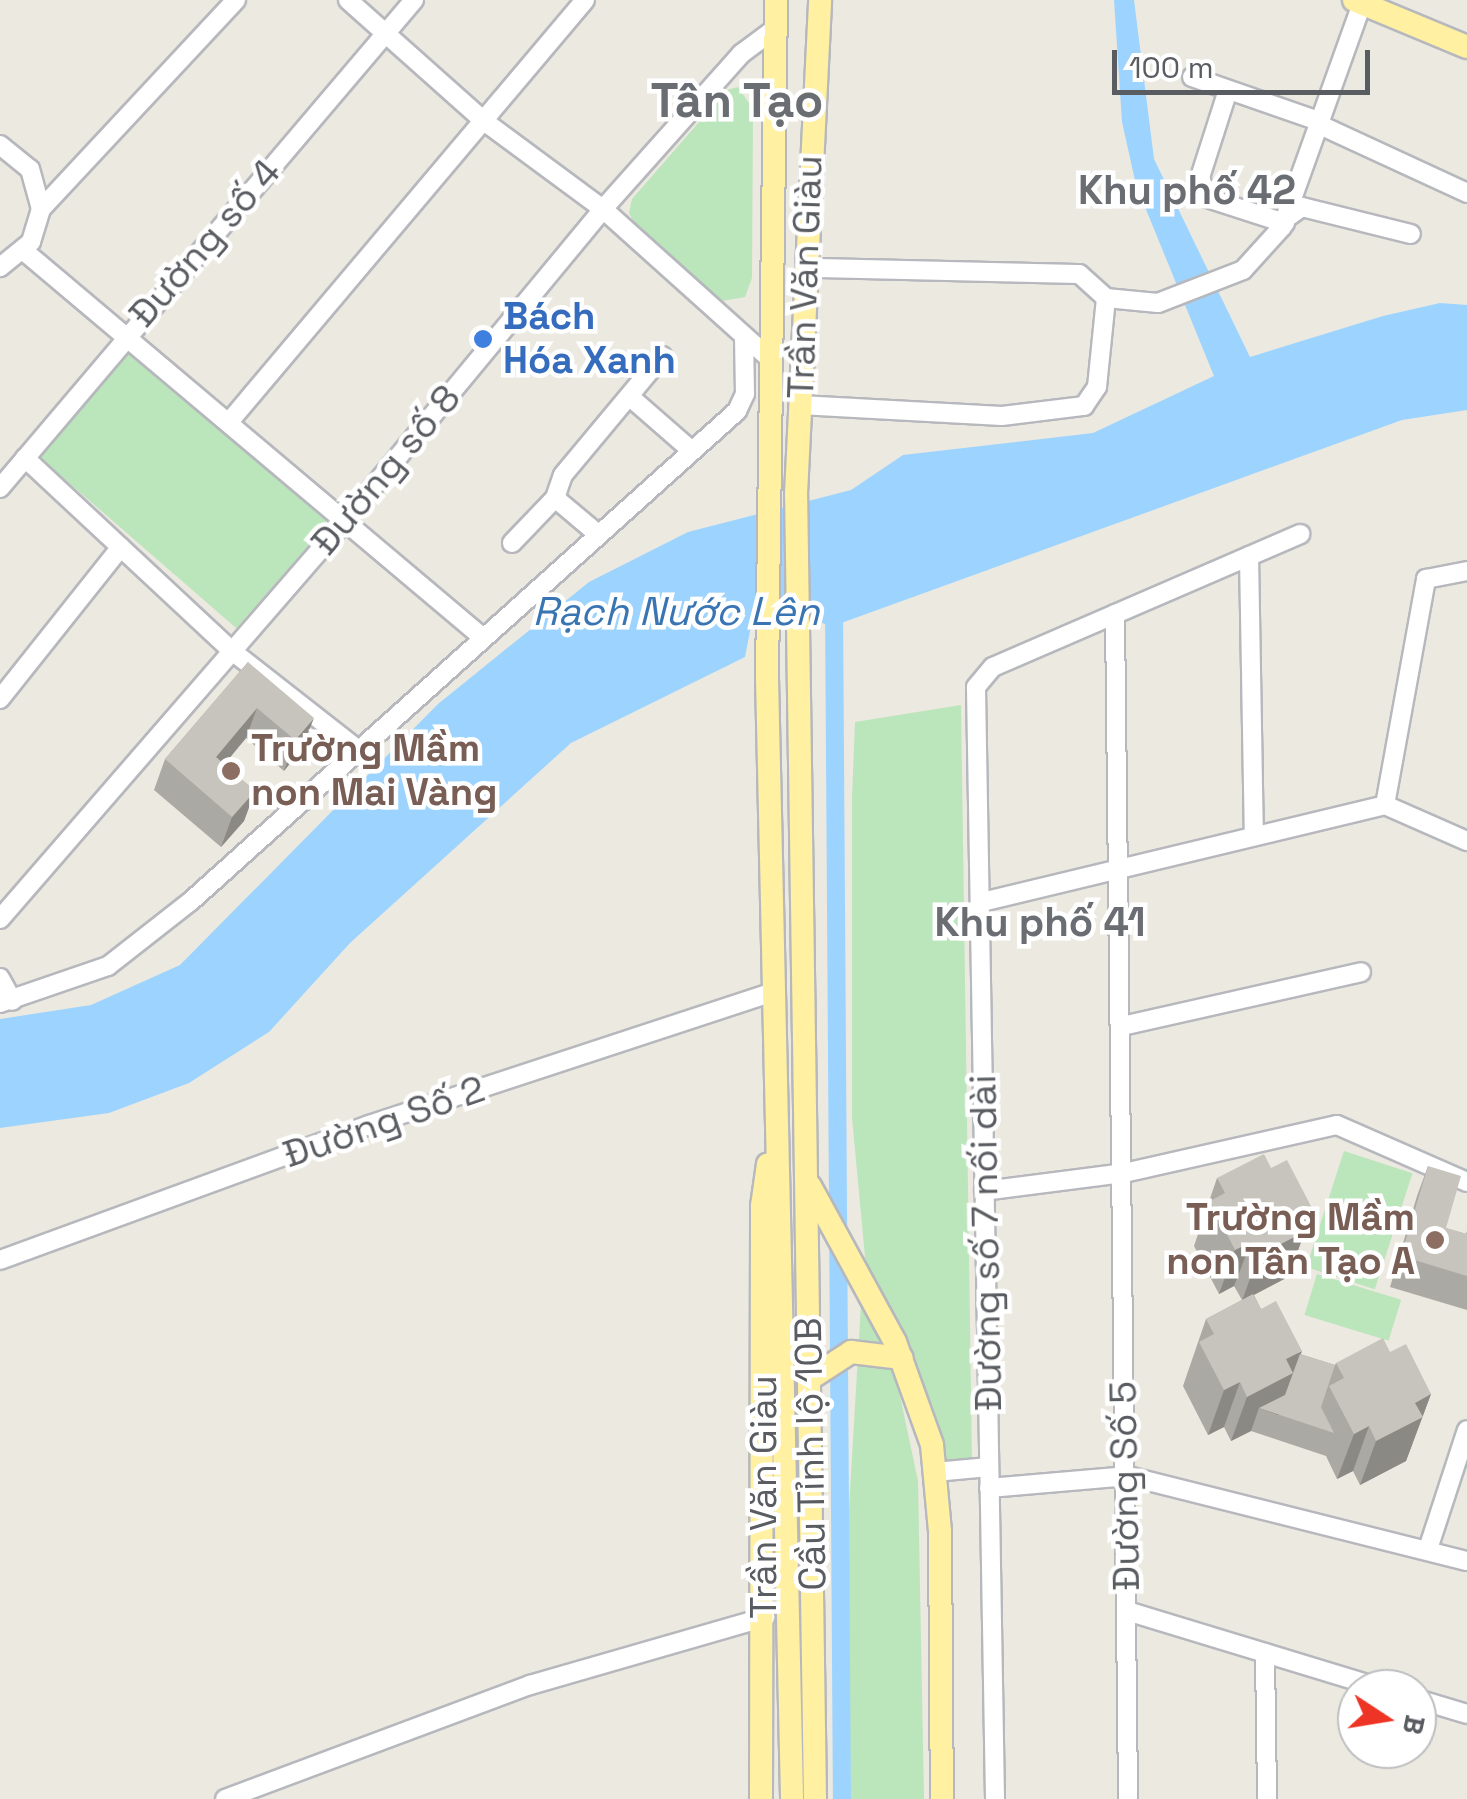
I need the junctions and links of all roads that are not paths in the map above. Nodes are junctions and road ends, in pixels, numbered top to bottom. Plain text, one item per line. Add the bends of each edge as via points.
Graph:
1 (236, 0) edge
2 (348, 0) edge
3 (414, 0) edge
4 (585, 0) edge
5 (776, 0) edge
6 (820, 0) edge
7 (1358, 2) edge
8 (776, 28) junction
9 (386, 33) junction
10 (1467, 47) edge
11 (1192, 78) dead end
12 (1228, 90) junction
13 (484, 120) junction
14 (1321, 123) junction
15 (0, 145) edge
16 (1467, 194) edge
17 (41, 209) junction
18 (602, 209) junction
19 (1287, 220) junction
20 (1411, 234) dead end
21 (24, 251) junction
22 (0, 268) edge
23 (806, 268) junction
24 (1106, 298) junction
25 (126, 334) junction
26 (744, 336) junction
27 (662, 356) dead end
28 (771, 360) junction
29 (630, 397) junction
30 (800, 405) junction
31 (230, 422) junction
32 (692, 451) junction
33 (25, 458) junction
34 (0, 488) edge
35 (554, 498) junction
36 (345, 521) junction
37 (1301, 534) dead end
38 (598, 535) junction
39 (512, 544) dead end
40 (121, 546) junction
41 (1249, 556) junction
42 (1467, 572) edge
43 (1116, 614) junction
44 (481, 636) junction
45 (232, 652) junction
46 (0, 699) edge
47 (357, 749) junction
48 (1384, 805) junction
49 (1254, 836) junction
50 (1467, 841) edge
51 (1119, 869) junction
52 (982, 902) junction
53 (0, 919) edge
54 (1362, 972) dead end
55 (0, 978) edge
56 (771, 993) junction
57 (7, 1002) edge
58 (1122, 1026) junction
59 (804, 1110) joint
60 (773, 1136) junction
61 (777, 1169) joint
62 (1124, 1173) junction
63 (806, 1180) junction
64 (1467, 1182) edge
65 (984, 1190) junction
66 (0, 1260) edge
67 (895, 1352) junction
68 (811, 1378) junction
69 (1467, 1430) edge
70 (989, 1467) junction
71 (935, 1472) junction
72 (1128, 1476) junction
73 (990, 1488) junction
74 (1428, 1549) junction
75 (1467, 1560) edge
76 (1127, 1611) junction
77 (765, 1617) junction
78 (1265, 1653) junction
79 (1337, 1675) edge
80 (1437, 1705) edge
81 (1467, 1714) edge
82 (1268, 1796) edge
83 (226, 1799) edge
84 (761, 1799) edge
85 (792, 1799) edge
86 (815, 1799) edge
87 (942, 1799) edge
88 (995, 1799) edge
89 (1128, 1799) edge
90 (1286, 1799) edge

1 - 17 street
2 - 9 street
3 - 9 street, Đường số 4
4 - 13 street
5 - 8 main road, Trần Văn Giàu
6 - 23 main road, Trần Văn Giàu
7 - 10 main road
7 - 14 street
8 - 18 street, Đường số 8 via 742,54
8 - 28 main road, Trần Văn Giàu
9 - 13 street
9 - 25 street, Đường số 4
11 - 12 street
12 - 14 street
12 - 19 street via 1200,177 1207,198
13 - 18 street
13 - 31 street
14 - 16 street
14 - 19 street
15 - 17 street via 30,169
17 - 21 street
18 - 26 street
18 - 36 street, Đường số 8
19 - 20 street via 1302,207
19 - 24 street via 1243,270 1158,303
21 - 22 street
21 - 25 street
23 - 24 street via 1079,274
23 - 30 main road, Trần Văn Giàu
24 - 30 street via 1097,387 1084,406 1002,416
25 - 31 street
25 - 33 street, Đường số 4
26 - 28 street
26 - 32 street via 745,394 738,411
27 - 29 street
28 - 56 main road, Trần Văn Giàu
29 - 32 street
29 - 35 street via 584,446
30 - 59 main road, Trần Văn Giàu via 796,675
31 - 36 street
32 - 38 street
33 - 34 street, Đường số 4
33 - 40 street
35 - 38 street
35 - 39 street
36 - 44 street
36 - 45 street, Đường số 8
37 - 41 street
38 - 44 street
40 - 45 street
40 - 46 street
41 - 43 street
41 - 49 street
42 - 48 street via 1426,579
43 - 51 street, Đường Số 5
43 - 52 street, Đường số 7 nối dài via 993,666 976,687
44 - 47 street
45 - 47 street
45 - 53 street, Đường số 8
47 - 57 street via 191,901 108,966
48 - 49 street
48 - 50 street
49 - 51 street
51 - 52 street
51 - 58 street, Đường Số 5
52 - 65 street, Đường số 7 nối dài
54 - 58 street
55 - 57 street
56 - 60 main road, Trần Văn Giàu
56 - 66 street, Đường Số 2 via 369,1126
58 - 62 street, Đường Số 5
59 - 63 main road, Cầu Tỉnh lộ 10B
60 - 61 main road, Trần Văn Giàu
60 - 77 main road, Trần Văn Giàu via 762,1206
61 - 85 main road, Cầu Tỉnh lộ 10B
62 - 64 street via 1337,1125
62 - 65 street
62 - 72 street, Đường Số 5
63 - 67 main road
63 - 68 main road, Cầu Tỉnh lộ 10B
65 - 70 street, Đường số 7 nối dài
67 - 68 main road via 851,1352
67 - 71 main road
68 - 86 main road, Cầu Tỉnh lộ 10B
69 - 74 street
70 - 71 street
70 - 73 street, Đường số 7 nối dài
71 - 87 main road
72 - 73 street
72 - 74 street
72 - 76 street, Đường Số 5
73 - 88 street, Đường số 7 nối dài
74 - 75 street
76 - 78 street
76 - 89 street, Đường Số 5
77 - 83 street via 530,1685
77 - 84 main road, Trần Văn Giàu
78 - 79 street
78 - 82 street
80 - 81 street
82 - 90 street

